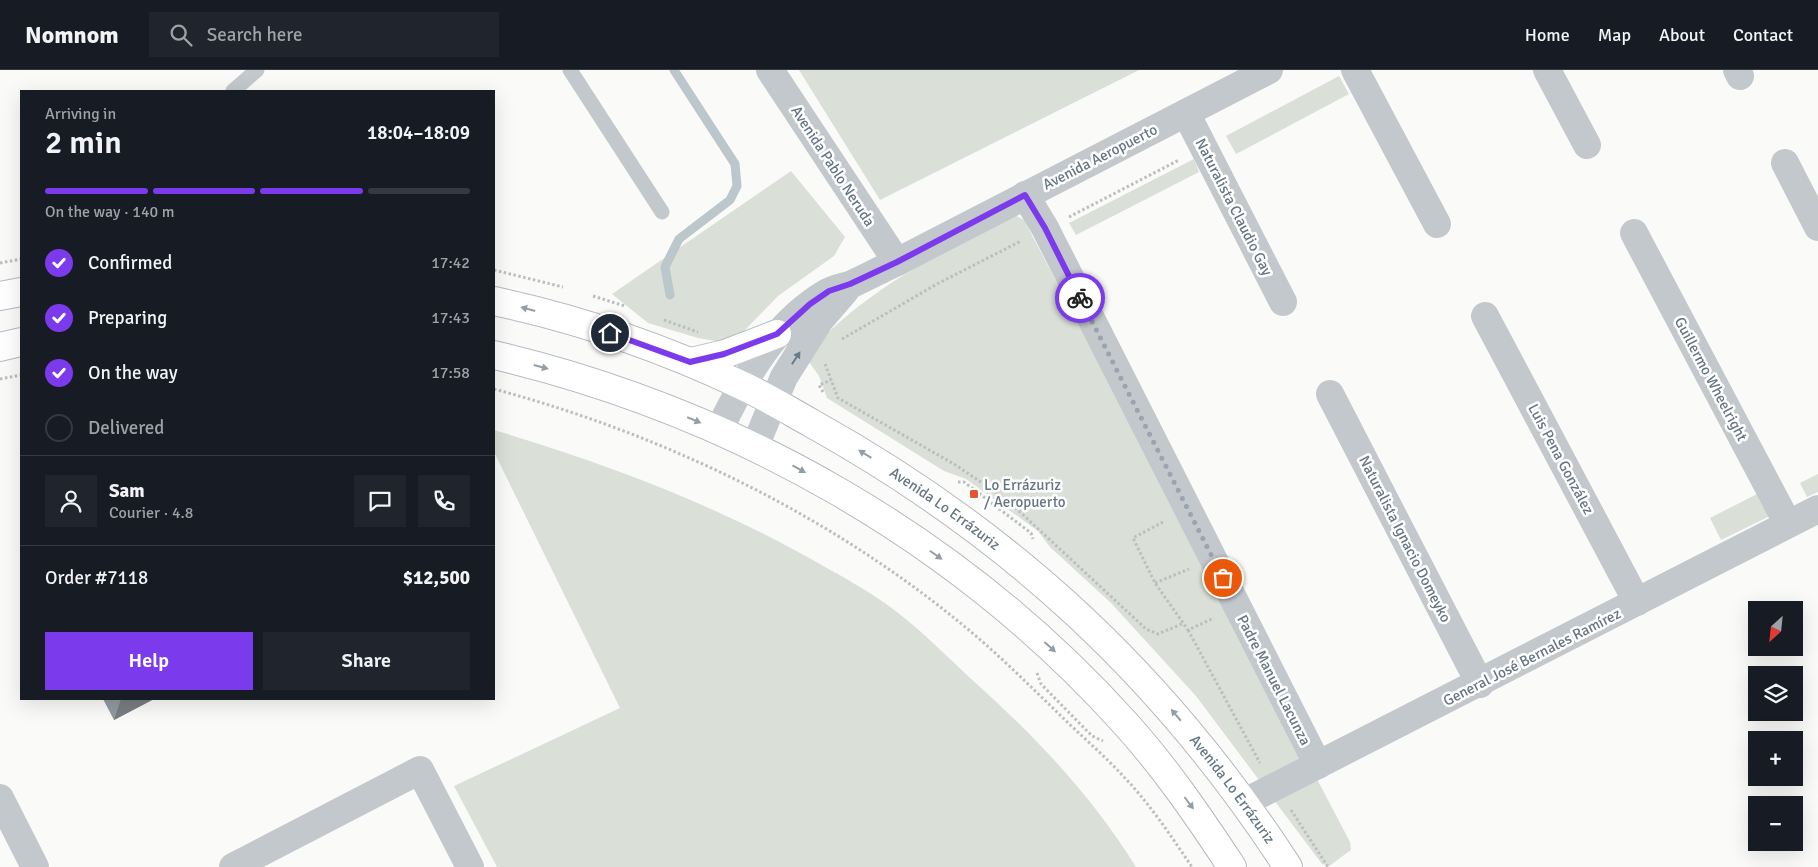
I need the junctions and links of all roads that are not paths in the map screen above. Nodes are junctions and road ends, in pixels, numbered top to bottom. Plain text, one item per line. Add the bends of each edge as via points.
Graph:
1 (257, 70) edge
2 (570, 70) edge
3 (770, 70) edge
4 (1269, 70) edge
5 (1355, 70) edge
6 (1547, 70) edge
7 (234, 90) edge
8 (1186, 113) junction
9 (1587, 145) dead end
10 (1785, 163) dead end
11 (1025, 195) junction
12 (662, 212) dead end
13 (1437, 224) dead end
14 (1818, 227) edge
15 (1634, 233) dead end
16 (897, 262) junction
17 (850, 284) junction
18 (20, 292) edge
19 (0, 296) edge
20 (495, 301) edge
21 (1283, 302) dead end
22 (1485, 316) dead end
23 (777, 334) junction
24 (20, 342) edge
25 (0, 347) edge
26 (495, 355) edge
27 (690, 362) junction
28 (741, 385) junction
29 (1330, 394) dead end
30 (774, 402) junction
31 (719, 430) junction
32 (755, 446) junction
33 (1818, 509) edge
34 (1788, 524) junction
35 (1637, 602) junction
36 (1480, 684) junction
37 (1318, 765) junction
38 (0, 798) edge
39 (1244, 802) junction
40 (35, 867) edge
41 (234, 867) edge
42 (470, 867) edge
43 (1232, 867) edge
44 (1288, 867) edge

1 - 7 lane
2 - 12 lane
3 - 16 street, Avenida Pablo Neruda
4 - 8 street, Avenida Aeropuerto
5 - 13 street
6 - 9 street
8 - 11 street, Avenida Aeropuerto
8 - 21 street, Naturalista Claudio Gay
10 - 14 street
11 - 16 street, Avenida Aeropuerto
11 - 37 street, Padre Manuel Lacunza via 1045,228
15 - 34 street, Guillermo Wheelright
16 - 17 street, Avenida Aeropuerto
17 - 23 street, Avenida Aeropuerto via 829,291 810,304
30 -> 17 street, Avenida Aeropuerto via 787,371 820,320
18 - 19 main road
27 -> 20 main road, Avenida Lo Errázuriz via 563,318
22 - 35 street, Luis Pena González
23 - 27 main road via 724,354
23 - 28 street, Avenida Aeropuerto
24 - 25 main road
26 -> 31 main road via 609,389
27 - 28 main road, Avenida Lo Errázuriz
28 - 30 main road, Avenida Lo Errázuriz
28 - 31 street, Avenida Aeropuerto
29 - 36 street, Naturalista Ignacio Domeyko
30 - 32 street, Avenida Aeropuerto
39 -> 30 main road, Avenida Lo Errázuriz via 1169,706 1049,587 930,495
31 - 32 main road
32 -> 43 main road via 816,478 884,520 941,557 1014,614 1066,661 1126,724 1194,810
33 - 34 street, General José Bernales Ramírez
34 - 35 street, General José Bernales Ramírez
35 - 36 street, General José Bernales Ramírez
36 - 37 street, General José Bernales Ramírez
37 - 39 street, General José Bernales Ramírez
38 - 40 street
39 - 44 main road, Avenida Lo Errázuriz
41 - 42 street via 420,770

